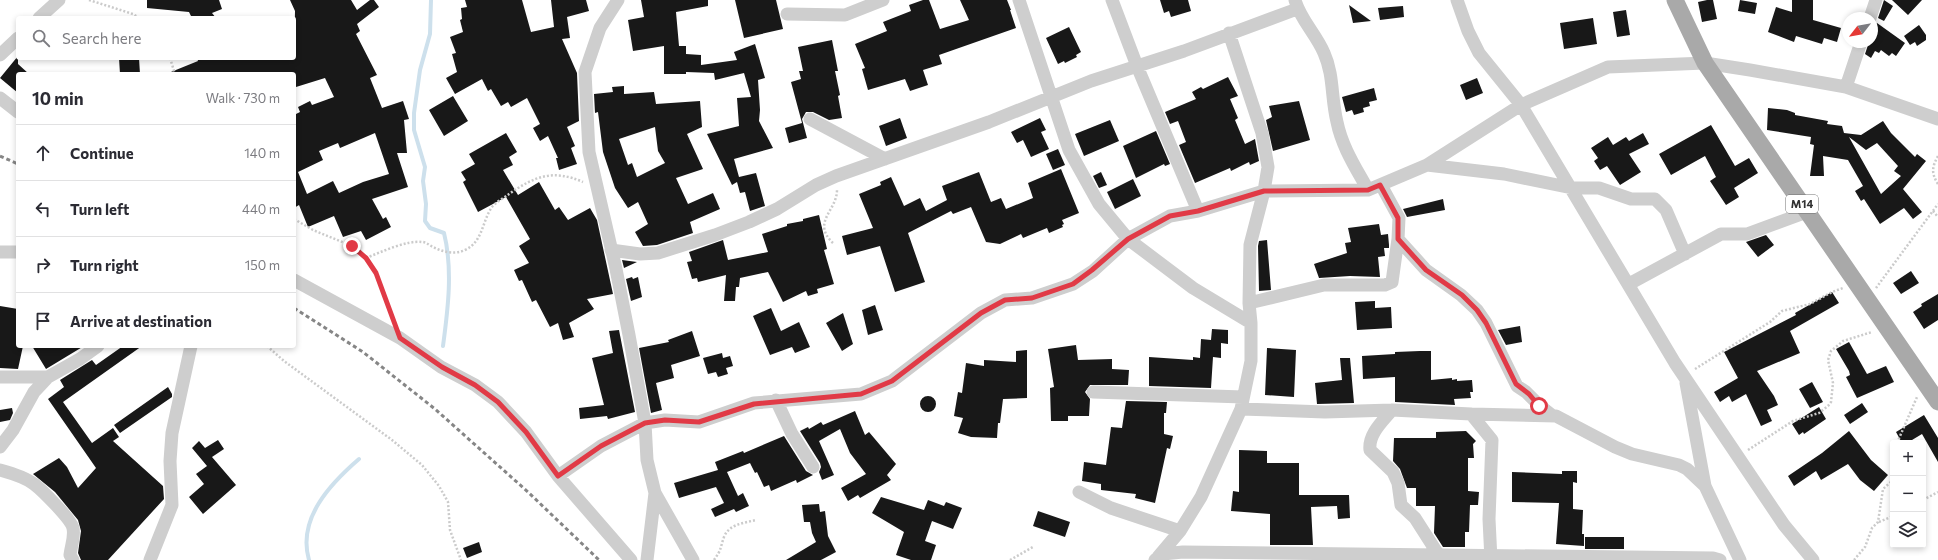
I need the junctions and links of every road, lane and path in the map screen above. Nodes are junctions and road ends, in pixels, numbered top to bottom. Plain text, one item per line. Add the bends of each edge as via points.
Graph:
1 (59, 0) edge
2 (89, 0) edge
3 (618, 0) edge
4 (880, 0) edge
5 (1019, 0) edge
6 (1112, 0) edge
7 (1457, 0) edge
8 (1675, 0) edge
9 (1876, 0) edge
10 (1296, 5) edge
11 (1872, 12) edge
12 (787, 14) dead end
13 (41, 16) edge
14 (136, 16) edge
15 (1229, 33) junction
16 (16, 40) edge
17 (1860, 48) edge
18 (0, 54) edge
19 (171, 60) edge
20 (1705, 63) junction
21 (1137, 66) junction
22 (174, 72) edge
23 (1846, 87) junction
24 (1051, 96) junction
25 (0, 98) edge
26 (1521, 105) junction
27 (16, 110) edge
28 (810, 119) dead end
29 (1938, 119) edge
30 (1938, 156) edge
31 (885, 160) junction
32 (1427, 165) junction
33 (836, 176) junction
34 (1938, 184) edge
35 (597, 187) junction
36 (1374, 188) junction
37 (1572, 188) junction
38 (1264, 191) junction
39 (1938, 204) edge
40 (1198, 211) junction
41 (1933, 211) junction
42 (1808, 212) junction
43 (1938, 217) edge
44 (296, 220) edge
45 (1128, 239) junction
46 (1398, 239) junction
47 (833, 243) dead end
48 (612, 250) junction
49 (0, 252) edge
50 (16, 252) edge
51 (1685, 254) junction
52 (366, 258) junction
53 (296, 281) edge
54 (1629, 284) junction
55 (1863, 293) junction
56 (1249, 303) junction
57 (1251, 323) junction
58 (1887, 328) junction
59 (400, 338) junction
60 (95, 348) edge
61 (191, 348) edge
62 (269, 348) edge
63 (0, 377) edge
64 (48, 377) junction
65 (1685, 377) junction
66 (1924, 381) junction
67 (1094, 392) dead end
68 (776, 400) junction
69 (1938, 402) edge
70 (1242, 403) junction
71 (1392, 410) junction
72 (1471, 414) junction
73 (1553, 416) junction
74 (645, 423) junction
75 (1898, 440) edge
76 (0, 447) edge
77 (1738, 456) junction
78 (813, 467) dead end
79 (0, 470) edge
80 (558, 476) junction
81 (1890, 483) edge
82 (1705, 486) junction
83 (1079, 492) dead end
84 (1938, 492) edge
85 (655, 493) junction
86 (1926, 498) edge
87 (1890, 517) edge
88 (756, 520) dead end
89 (1878, 522) junction
90 (1180, 531) junction
91 (1033, 547) dead end
92 (1438, 554) junction
93 (1491, 557) edge
94 (1636, 558) edge
95 (1156, 559) edge
96 (73, 560) edge
97 (150, 560) edge
98 (461, 560) edge
99 (631, 560) edge
100 (647, 560) edge
101 (693, 560) edge
102 (714, 560) edge
103 (1010, 560) edge
104 (1720, 560) edge
105 (1740, 560) edge
106 (1813, 560) edge
107 (1854, 560) edge

1 - 13 street
2 - 14 path
3 - 35 street via 600,28 585,72 589,152
4 - 12 street via 846,14
5 - 24 street
6 - 21 street
7 - 26 street via 1468,32 1479,53
8 - 20 main road, M14
9 - 11 street
10 - 15 street
10 - 36 street via 1324,52 1330,69 1339,128 1346,150
15 - 21 street
15 - 38 street via 1262,133 1268,166
16 - 18 street
17 - 23 street
19 - 22 path
20 - 23 street
20 - 26 street via 1608,67
20 - 42 main road, M14
21 - 24 street
21 - 40 street
23 - 29 street
24 - 31 street
24 - 45 street via 1069,150 1100,204
25 - 27 street
26 - 32 street
26 - 37 street
28 - 31 street
30 - 34 path via 1932,170
31 - 33 street
32 - 36 street
32 - 37 street via 1504,174
33 - 47 path via 836,201 828,213 824,226 828,238
33 - 48 street via 777,209 658,253 640,254
35 - 48 street
35 - 52 path via 572,177 540,176 492,206 476,242 463,251 448,253 424,242 414,242
36 - 38 street
36 - 46 street via 1398,218
37 - 51 street via 1599,188 1627,198 1655,200 1666,210
37 - 54 street
38 - 40 street
38 - 56 street via 1250,245
39 - 41 path
40 - 45 street via 1170,216
41 - 43 path
41 - 55 path
42 - 51 street via 1747,234 1721,234
42 - 55 main road, M14
44 - 52 path via 352,246
45 - 57 street via 1193,288
45 - 68 street via 1073,284 1032,298 1005,300 981,313 892,381 861,394
46 - 56 street via 1393,280 1389,284 1324,285
46 - 73 street via 1426,270 1465,298 1477,310 1517,386
48 - 74 street
49 - 50 street
51 - 54 street
52 - 59 path via 376,273
53 - 59 street
54 - 65 street
55 - 58 main road, M14
55 - 65 path via 1836,290 1810,304 1782,311 1770,322
56 - 57 street
57 - 70 street via 1251,361
58 - 66 main road, M14
58 - 77 path via 1842,342 1831,351 1828,360 1833,383 1831,402 1828,406 1819,413 1793,421
59 - 80 street via 498,402 526,432
60 - 64 street
61 - 97 street via 172,433 172,505
62 - 98 path via 422,465 448,502 450,530
63 - 64 street
64 - 76 street via 34,392 13,430
65 - 77 street
65 - 82 street
66 - 69 main road, M14
66 - 75 path
67 - 70 street
68 - 74 street via 754,404 699,422 665,420
68 - 78 street via 792,434
70 - 71 street via 1325,412
70 - 90 street via 1201,497
71 - 72 street
71 - 92 street via 1373,434 1370,450 1393,472 1398,483 1401,505 1415,518
72 - 73 street
72 - 93 street via 1492,440 1489,519
73 - 82 street via 1615,448 1679,465
74 - 80 street via 601,446
74 - 85 street via 647,460
77 - 106 street via 1784,525
79 - 96 street via 34,484 61,511 73,527 74,537 70,555
80 - 99 street
81 - 89 path via 1883,489
82 - 105 street
83 - 90 street via 1111,508
84 - 86 path
85 - 100 street
85 - 101 street
87 - 89 path
88 - 102 path via 735,525 724,536 721,550
89 - 107 path
90 - 95 street
91 - 103 path
92 - 93 street
92 - 95 street via 1170,552
93 - 94 street
94 - 104 street

